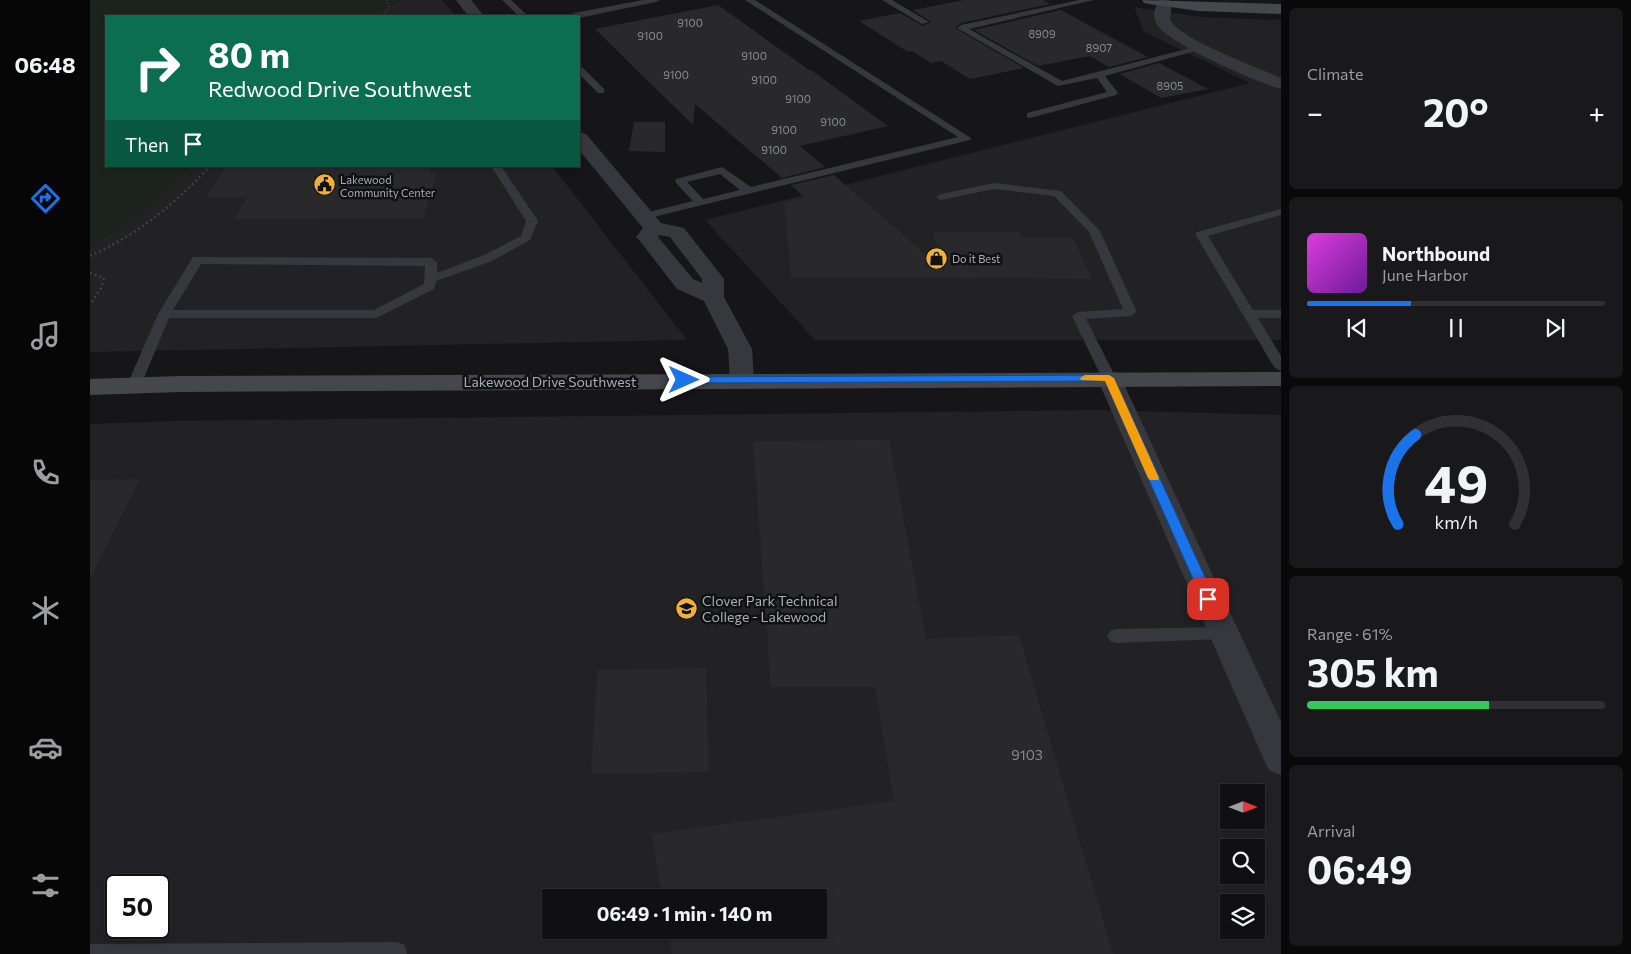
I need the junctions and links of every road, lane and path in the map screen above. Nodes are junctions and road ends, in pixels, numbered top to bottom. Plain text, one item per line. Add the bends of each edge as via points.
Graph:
1 (386, 0) edge
2 (463, 0) edge
3 (506, 0) edge
4 (656, 0) edge
5 (749, 0) edge
6 (902, 0) edge
7 (1090, 0) edge
8 (888, 1) edge
9 (1156, 1) edge
10 (1281, 9) edge
11 (383, 15) edge
12 (475, 15) edge
13 (523, 15) edge
14 (579, 15) edge
15 (925, 22) dead end
16 (1202, 48) junction
17 (580, 70) edge
18 (1099, 74) junction
19 (1281, 84) edge
20 (601, 91) dead end
21 (1030, 115) dead end
22 (580, 139) edge
23 (209, 167) edge
24 (497, 167) edge
25 (749, 191) junction
26 (941, 197) dead end
27 (701, 203) junction
28 (1281, 212) edge
29 (650, 222) junction
30 (90, 256) edge
31 (90, 273) edge
32 (431, 279) junction
33 (90, 306) edge
34 (164, 314) junction
35 (1250, 314) junction
36 (1281, 314) edge
37 (1281, 367) edge
38 (1109, 378) junction
39 (1281, 379) edge
40 (742, 380) junction
41 (134, 385) junction
42 (90, 387) edge
43 (1224, 634) junction
44 (1116, 636) dead end
45 (1281, 760) edge
46 (397, 952) dead end
47 (90, 954) edge

1 - 11 path via 389,6
2 - 12 street
3 - 13 lane
4 - 14 lane
5 - 25 lane via 966,138
6 - 8 lane
7 - 18 lane via 961,28 1062,84
8 - 15 lane
9 - 10 main road
9 - 16 street via 1165,25
16 - 18 lane
16 - 19 street
17 - 20 lane
18 - 21 lane via 1113,93
22 - 29 street
23 - 30 path via 168,208 140,229
24 - 32 lane via 532,221 526,238 488,258
25 - 27 lane
25 - 27 lane via 722,170 680,181
26 - 38 lane via 994,186 1057,193 1094,231 1131,312 1078,316
27 - 29 lane
28 - 35 lane via 1201,234
29 - 40 street via 647,237 685,284 713,297 740,349
31 - 33 path via 104,278
32 - 34 lane via 430,286 376,314
32 - 34 lane via 431,262 197,260
34 - 41 lane
35 - 36 lane
35 - 37 lane
38 - 39 main road, Lakewood Drive Southwest
38 - 40 main road, Lakewood Drive Southwest
38 - 43 street
40 - 41 main road, Lakewood Drive Southwest
41 - 42 main road, Lakewood Drive Southwest
43 - 44 lane
43 - 45 street
46 - 47 lane

